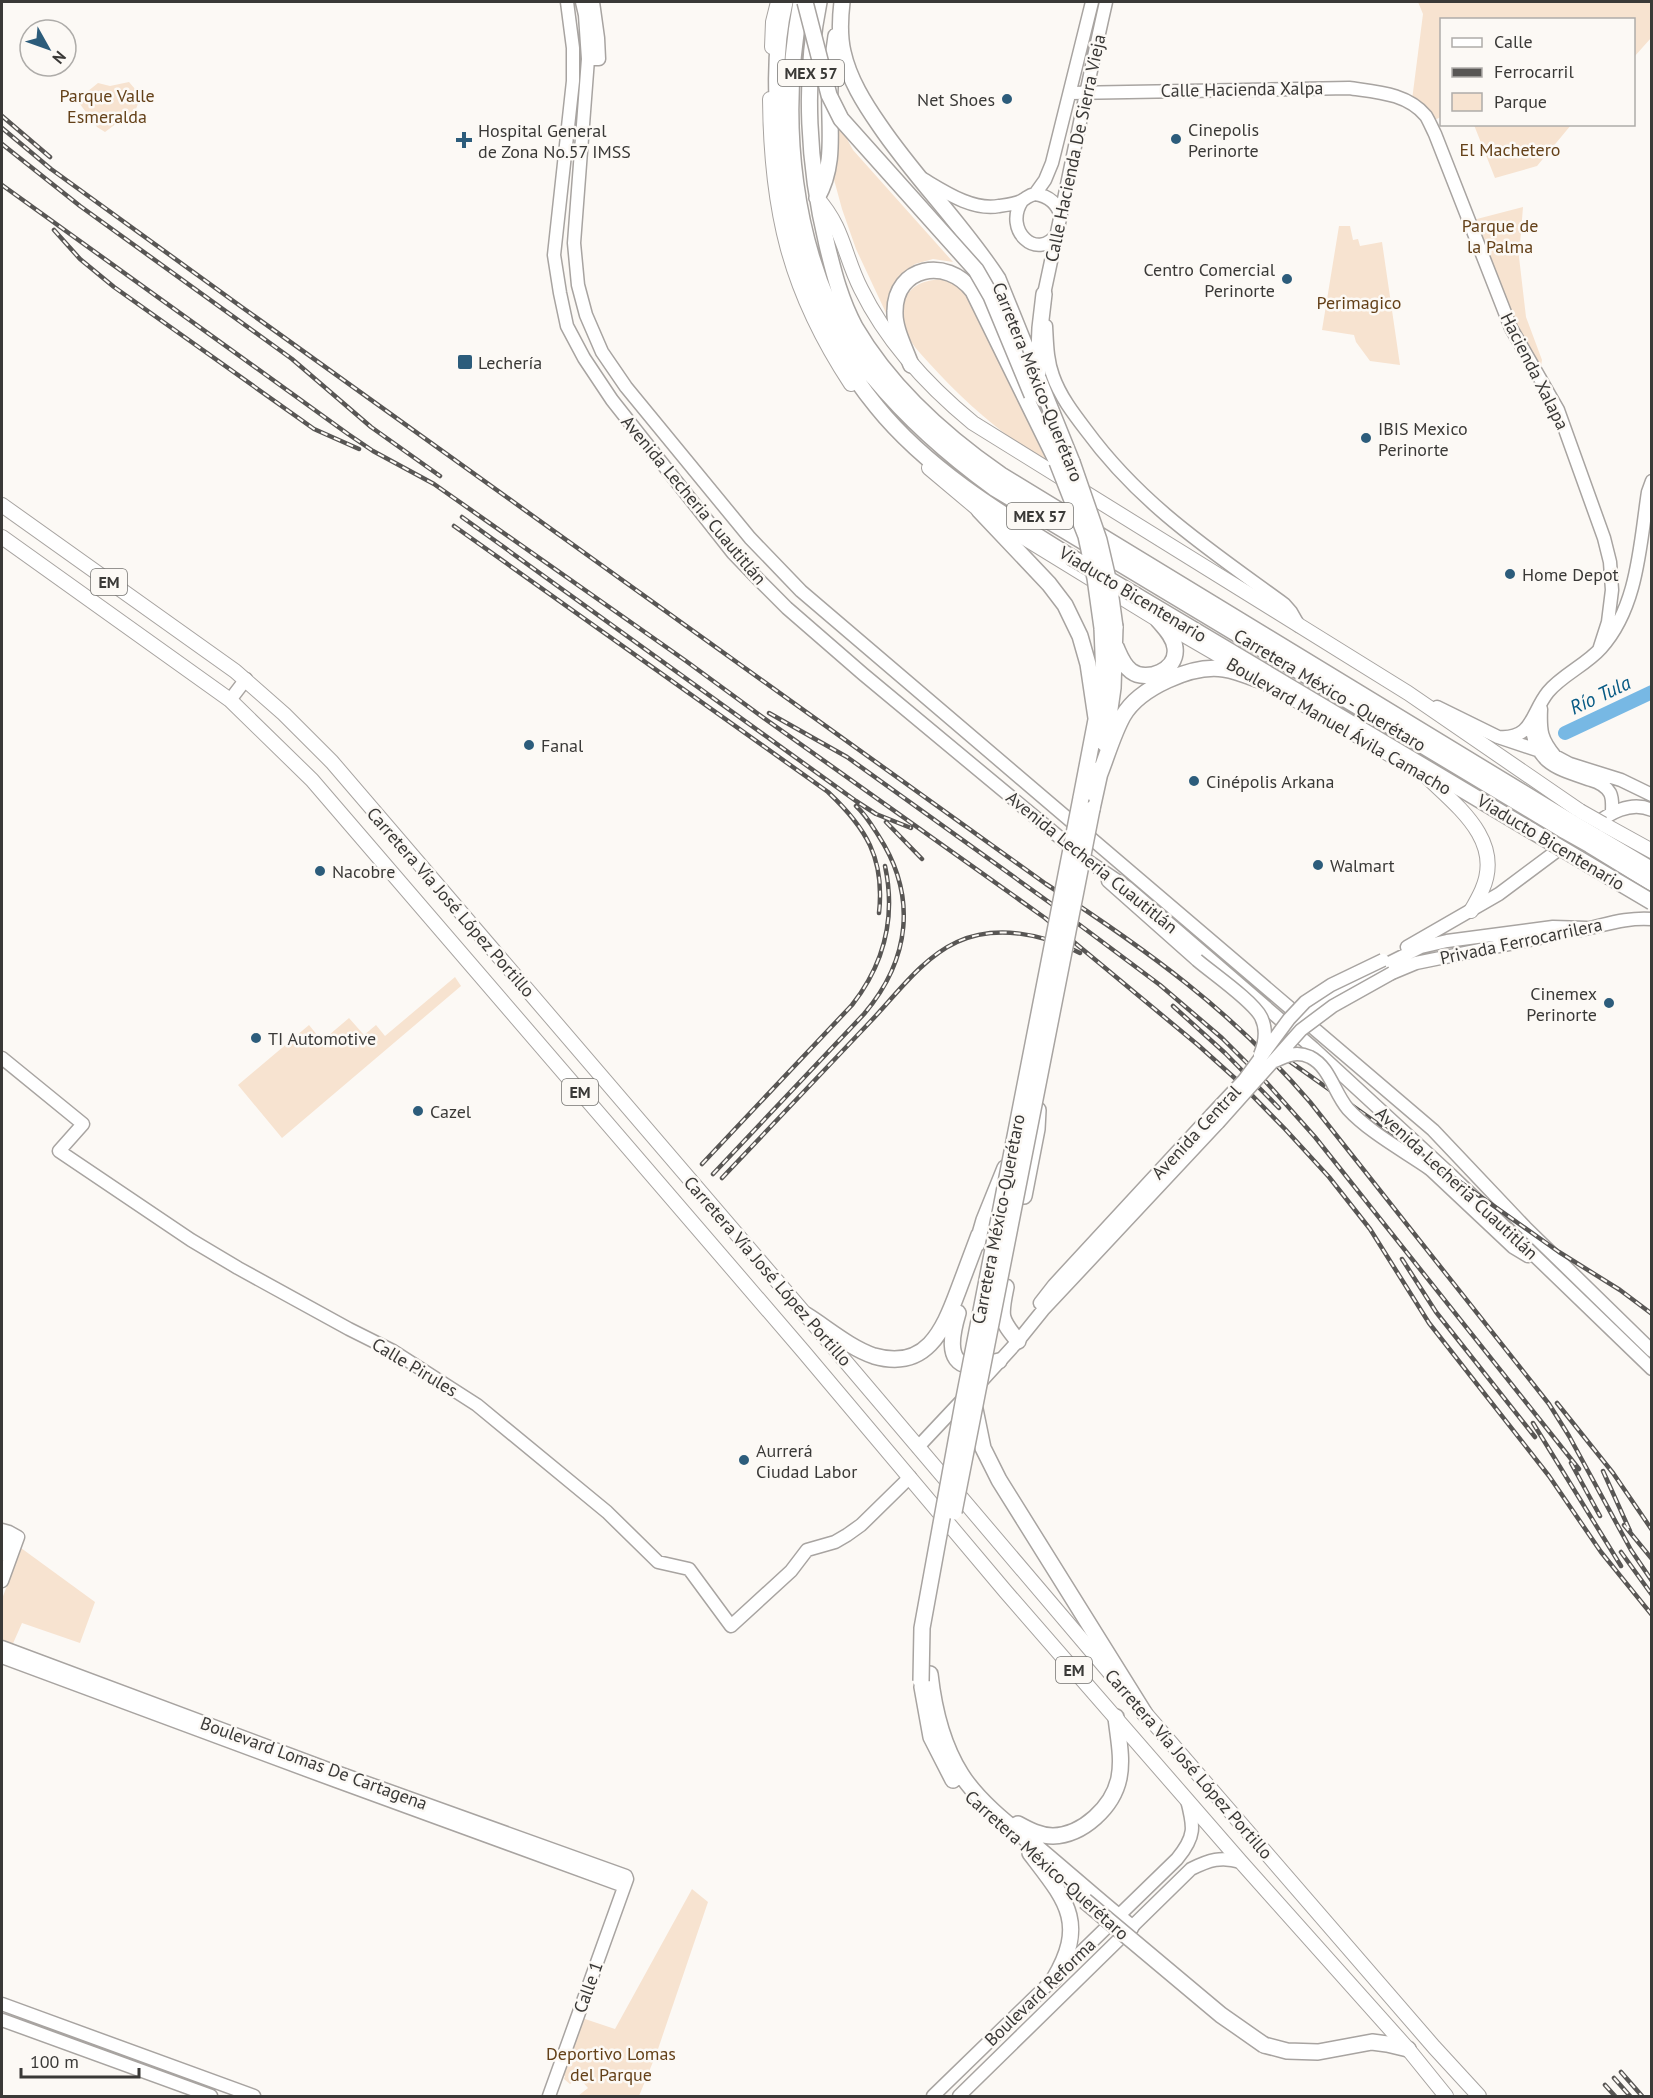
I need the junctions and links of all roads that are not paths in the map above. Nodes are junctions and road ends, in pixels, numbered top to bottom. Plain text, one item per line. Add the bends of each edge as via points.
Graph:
1 (567, 2) edge
2 (582, 2) edge
3 (593, 2) edge
4 (778, 2) edge
5 (785, 2) edge
6 (803, 2) edge
7 (819, 2) edge
8 (842, 2) edge
9 (1092, 2) edge
10 (1106, 2) edge
11 (593, 59) junction
12 (1085, 92) junction
13 (1070, 93) junction
14 (1412, 104) joint
15 (916, 175) junction
16 (1035, 194) junction
17 (817, 198) junction
18 (1022, 201) junction
19 (1060, 224) junction
20 (1044, 294) junction
21 (911, 365) junction
22 (1036, 394) junction
23 (1056, 423) junction
24 (1045, 435) junction
25 (1064, 462) junction
26 (1652, 482) edge
27 (2, 506) edge
28 (979, 510) junction
29 (2, 537) edge
30 (1158, 620) junction
31 (1299, 627) junction
32 (1109, 628) junction
33 (1116, 647) junction
34 (1599, 650) junction
35 (877, 656) junction
36 (863, 674) junction
37 (246, 679) junction
38 (1267, 683) junction
39 (1408, 693) junction
40 (230, 700) junction
41 (1541, 705) junction
42 (1096, 718) junction
43 (1531, 723) junction
44 (1498, 737) junction
45 (1538, 751) junction
46 (1555, 756) junction
47 (1100, 776) junction
48 (1427, 777) junction
49 (1652, 795) edge
50 (1087, 803) junction
51 (1652, 810) edge
52 (1612, 812) junction
53 (1572, 821) junction
54 (1596, 835) junction
55 (1652, 851) edge
56 (1088, 861) junction
57 (1652, 870) edge
58 (1652, 883) edge
59 (1652, 902) edge
60 (1652, 909) edge
61 (1471, 911) junction
62 (1652, 919) edge
63 (1587, 928) junction
64 (1447, 941) junction
65 (1383, 960) joint
66 (1392, 973) joint
67 (1301, 1017) junction
68 (1290, 1028) junction
69 (2, 1058) edge
70 (1271, 1063) junction
71 (1256, 1064) junction
72 (1040, 1084) junction
73 (1214, 1119) junction
74 (1010, 1157) junction
75 (979, 1235) junction
76 (1544, 1266) junction
77 (806, 1315) junction
78 (1023, 1335) junction
79 (1652, 1351) edge
80 (999, 1361) junction
81 (1652, 1369) edge
82 (975, 1403) junction
83 (918, 1447) junction
84 (910, 1477) junction
85 (9, 1533) edge
86 (2, 1554) edge
87 (2, 1581) edge
88 (2, 1647) edge
89 (2, 1657) edge
90 (926, 1678) junction
91 (1145, 1713) junction
92 (1116, 1717) junction
93 (330, 1774) junction
94 (1187, 1799) junction
95 (998, 1814) junction
96 (1030, 1853) junction
97 (1177, 1858) junction
98 (1241, 1862) junction
99 (1191, 1869) junction
100 (626, 1882) joint
101 (1118, 1916) junction
102 (1131, 1927) junction
103 (1054, 1979) junction
104 (2, 2004) edge
105 (2, 2020) edge
106 (1408, 2049) junction
107 (211, 2097) edge
108 (254, 2097) edge
109 (549, 2097) edge
110 (933, 2097) edge
111 (959, 2097) edge
112 (1446, 2097) edge
113 (1479, 2097) edge

1 - 36 main road, Avenida Lecheria Cuautitlán via 573,81 554,255 567,326 612,400 733,553 787,608
2 - 11 main road
3 - 11 main road via 598,38
4 - 28 main road, Boulevard Manuel Ávila Camacho via 770,80 771,140 778,213 798,283 823,339 853,388 900,442
5 - 59 highway, Viaducto Bicentenario, bridge via 777,59 780,141 788,210 799,259 821,316 843,358 892,424 958,482 1002,514
6 - 22 highway, bridge via 829,95 841,120 976,270
6 - 53 highway, Carretera México - Querétaro / MEX 57 via 791,82 800,208 827,303 855,355 893,401 941,447 994,488
7 - 17 highway, Carretera México - Querétaro / MEX 57 via 810,84
8 - 15 highway, Carretera México-Querétaro via 841,40 850,75 869,110
8 - 17 highway via 830,87 830,163
9 - 13 main road, Calle Hacienda De Sierra Vieja
10 - 12 main road, Calle Hacienda De Sierra Vieja
11 - 35 main road, Avenida Lecheria Cuautitlán via 574,243 578,285 602,352 626,387 750,538 801,591
12 - 13 main road, Calle Hacienda Xalpa
12 - 14 main road, Calle Hacienda Xalpa via 1349,88 1395,95
12 - 19 main road, Calle Hacienda De Sierra Vieja
13 - 16 main road, Calle Hacienda De Sierra Vieja via 1052,163
14 - 34 main road, Hacienda Xalapa via 1426,116 1435,134 1511,328 1558,410 1580,468 1610,562 1608,622
15 - 18 main road, Calle Hacienda De Sierra Vieja via 975,205 996,207
15 - 22 highway, Carretera México-Querétaro via 998,279 1010,304
16 - 18 main road, Calle Hacienda De Sierra Vieja
16 - 19 main road via 1054,203
17 - 21 main road via 839,230 853,273 870,307
17 - 53 highway, Carretera México - Querétaro / MEX 57 via 841,298 869,349 903,391 972,455
18 - 19 main road via 1016,220 1025,240 1046,243 1055,236
19 - 20 main road, Calle Hacienda De Sierra Vieja
20 - 22 highway
20 - 31 main road, Calle Hacienda De Sierra Vieja via 1053,375 1060,392 1097,446 1163,514 1284,604
21 - 24 highway, Carretera México-Querétaro via 895,317 899,293 922,272 940,269 951,273 973,291
21 - 31 main road via 973,423
22 - 23 highway, Carretera México-Querétaro
22 - 23 highway
22 - 24 highway
23 - 25 highway, Carretera México-Querétaro
24 - 25 highway, Carretera México-Querétaro
25 - 32 highway, Carretera México-Querétaro, bridge
26 - 34 main road via 1628,598 1614,631
27 - 37 main road, Carretera Vía José López Portillo / EM
28 - 30 main road, Boulevard Manuel Ávila Camacho
28 - 42 highway via 1065,605 1088,664
29 - 40 main road, Carretera Vía José López Portillo / EM
30 - 33 highway via 1175,649 1166,669 1140,676 1123,662
30 - 38 main road, Boulevard Manuel Ávila Camacho
31 - 39 main road
32 - 33 highway, Carretera México-Querétaro
32 - 42 highway, Carretera México-Querétaro
33 - 47 highway, Carretera México-Querétaro
34 - 41 main road via 1553,687
35 - 36 main road
35 - 67 main road, Avenida Lecheria Cuautitlán
36 - 56 main road, Avenida Lecheria Cuautitlán
37 - 40 main road
37 - 77 main road, Carretera Vía José López Portillo / EM via 332,762
38 - 47 highway via 1211,668 1190,671 1151,690 1133,702 1124,715
38 - 48 main road, Boulevard Manuel Ávila Camacho
39 - 44 main road
39 - 53 main road
40 - 84 main road, Carretera Vía José López Portillo / EM via 312,780
41 - 43 main road
41 - 46 main road via 1541,734
42 - 50 highway, Carretera México-Querétaro
43 - 44 main road via 1514,736
43 - 45 main road
44 - 45 main road
45 - 46 main road
45 - 52 main road via 1558,769 1605,787
46 - 49 main road
47 - 50 highway, Carretera México-Querétaro
48 - 60 main road, Boulevard Manuel Ávila Camacho
48 - 61 main road via 1478,829 1486,849 1488,870
50 - 72 highway, Carretera México-Querétaro, bridge
50 - 74 highway, Carretera México-Querétaro, bridge
51 - 52 main road via 1639,806
52 - 61 main road, Privada Ferrocarrilera
53 - 54 highway, Carretera México - Querétaro / MEX 57, bridge
54 - 55 main road
54 - 57 highway, Carretera México - Querétaro / MEX 57
54 - 58 highway, Carretera México - Querétaro / MEX 57
56 - 68 main road, Avenida Lecheria Cuautitlán via 1128,888
56 - 71 main road, bridge via 1122,896 1253,1006 1261,1017 1265,1040
61 - 64 main road
61 - 65 main road, Privada Ferrocarrilera
62 - 63 main road, Privada Ferrocarrilera via 1621,920
63 - 64 main road via 1553,927
63 - 66 main road, Privada Ferrocarrilera via 1416,963
64 - 67 main road via 1421,947 1391,962
65 - 71 main road, Avenida Central, bridge via 1305,1002
66 - 70 main road, Avenida Central, bridge via 1316,1017
67 - 68 main road
67 - 79 main road, Avenida Lecheria Cuautitlán via 1433,1130 1524,1227
68 - 76 main road, Avenida Lecheria Cuautitlán
69 - 84 main road, Calle Pirules via 83,1124 60,1150 191,1240 393,1351 477,1405 607,1512 658,1562 689,1569 731,1626 792,1571 807,1550 848,1535
70 - 73 main road, Avenida Central, bridge
70 - 76 main road, bridge via 1296,1054 1315,1060 1353,1114 1430,1169 1513,1246
71 - 73 main road, Avenida Central, bridge
72 - 78 highway, bridge via 1037,1129 1003,1300 1002,1321
72 - 82 highway, Carretera México-Querétaro, bridge
73 - 78 main road, Avenida Central
74 - 75 highway, bridge
74 - 90 highway, Carretera México-Querétaro, bridge via 922,1628
75 - 77 highway via 945,1324 929,1346 913,1356 892,1359 873,1355
75 - 80 highway via 952,1347 958,1360 970,1366
76 - 81 main road, Avenida Lecheria Cuautitlán
77 - 83 main road, Carretera Vía José López Portillo / EM
78 - 80 main road, Avenida Central
80 - 83 main road, Avenida Central
82 - 90 highway, Carretera México-Querétaro, bridge via 930,1633
82 - 91 highway via 982,1448 999,1480
83 - 91 main road, Carretera Vía José López Portillo / EM
84 - 92 main road, Carretera Vía José López Portillo / EM
85 - 86 main road
85 - 87 main road
88 - 93 main road, Boulevard Lomas De Cartagena
89 - 93 main road, Boulevard Lomas De Cartagena
90 - 95 highway, Carretera México-Querétaro via 941,1733 956,1764
90 - 96 highway, Carretera México-Querétaro via 931,1737 954,1781
91 - 113 main road, Carretera Vía José López Portillo / EM
92 - 94 main road, Carretera Vía José López Portillo / EM
92 - 95 highway via 1121,1755 1119,1779 1112,1798 1100,1813 1068,1833 1053,1836 1035,1833
93 - 100 main road, Boulevard Lomas De Cartagena
94 - 97 main road, Boulevard Reforma via 1193,1831
94 - 98 main road, Carretera Vía José López Portillo / EM
95 - 101 highway, Carretera México-Querétaro
96 - 103 highway via 1067,1907 1070,1947
96 - 106 highway, Carretera México-Querétaro, bridge via 1221,2015 1264,2045 1318,2052 1372,2043
97 - 99 main road
97 - 101 main road, Boulevard Reforma
98 - 99 main road, Boulevard Reforma via 1212,1859
98 - 106 main road, Carretera Vía José López Portillo / EM
99 - 102 main road, Boulevard Reforma
100 - 109 main road, Calle 1
101 - 102 highway, Carretera México-Querétaro
101 - 103 main road, Boulevard Reforma
102 - 111 main road, Boulevard Reforma
103 - 110 main road, Boulevard Reforma
104 - 108 main road
105 - 107 main road
106 - 112 main road, Carretera Vía José López Portillo / EM

